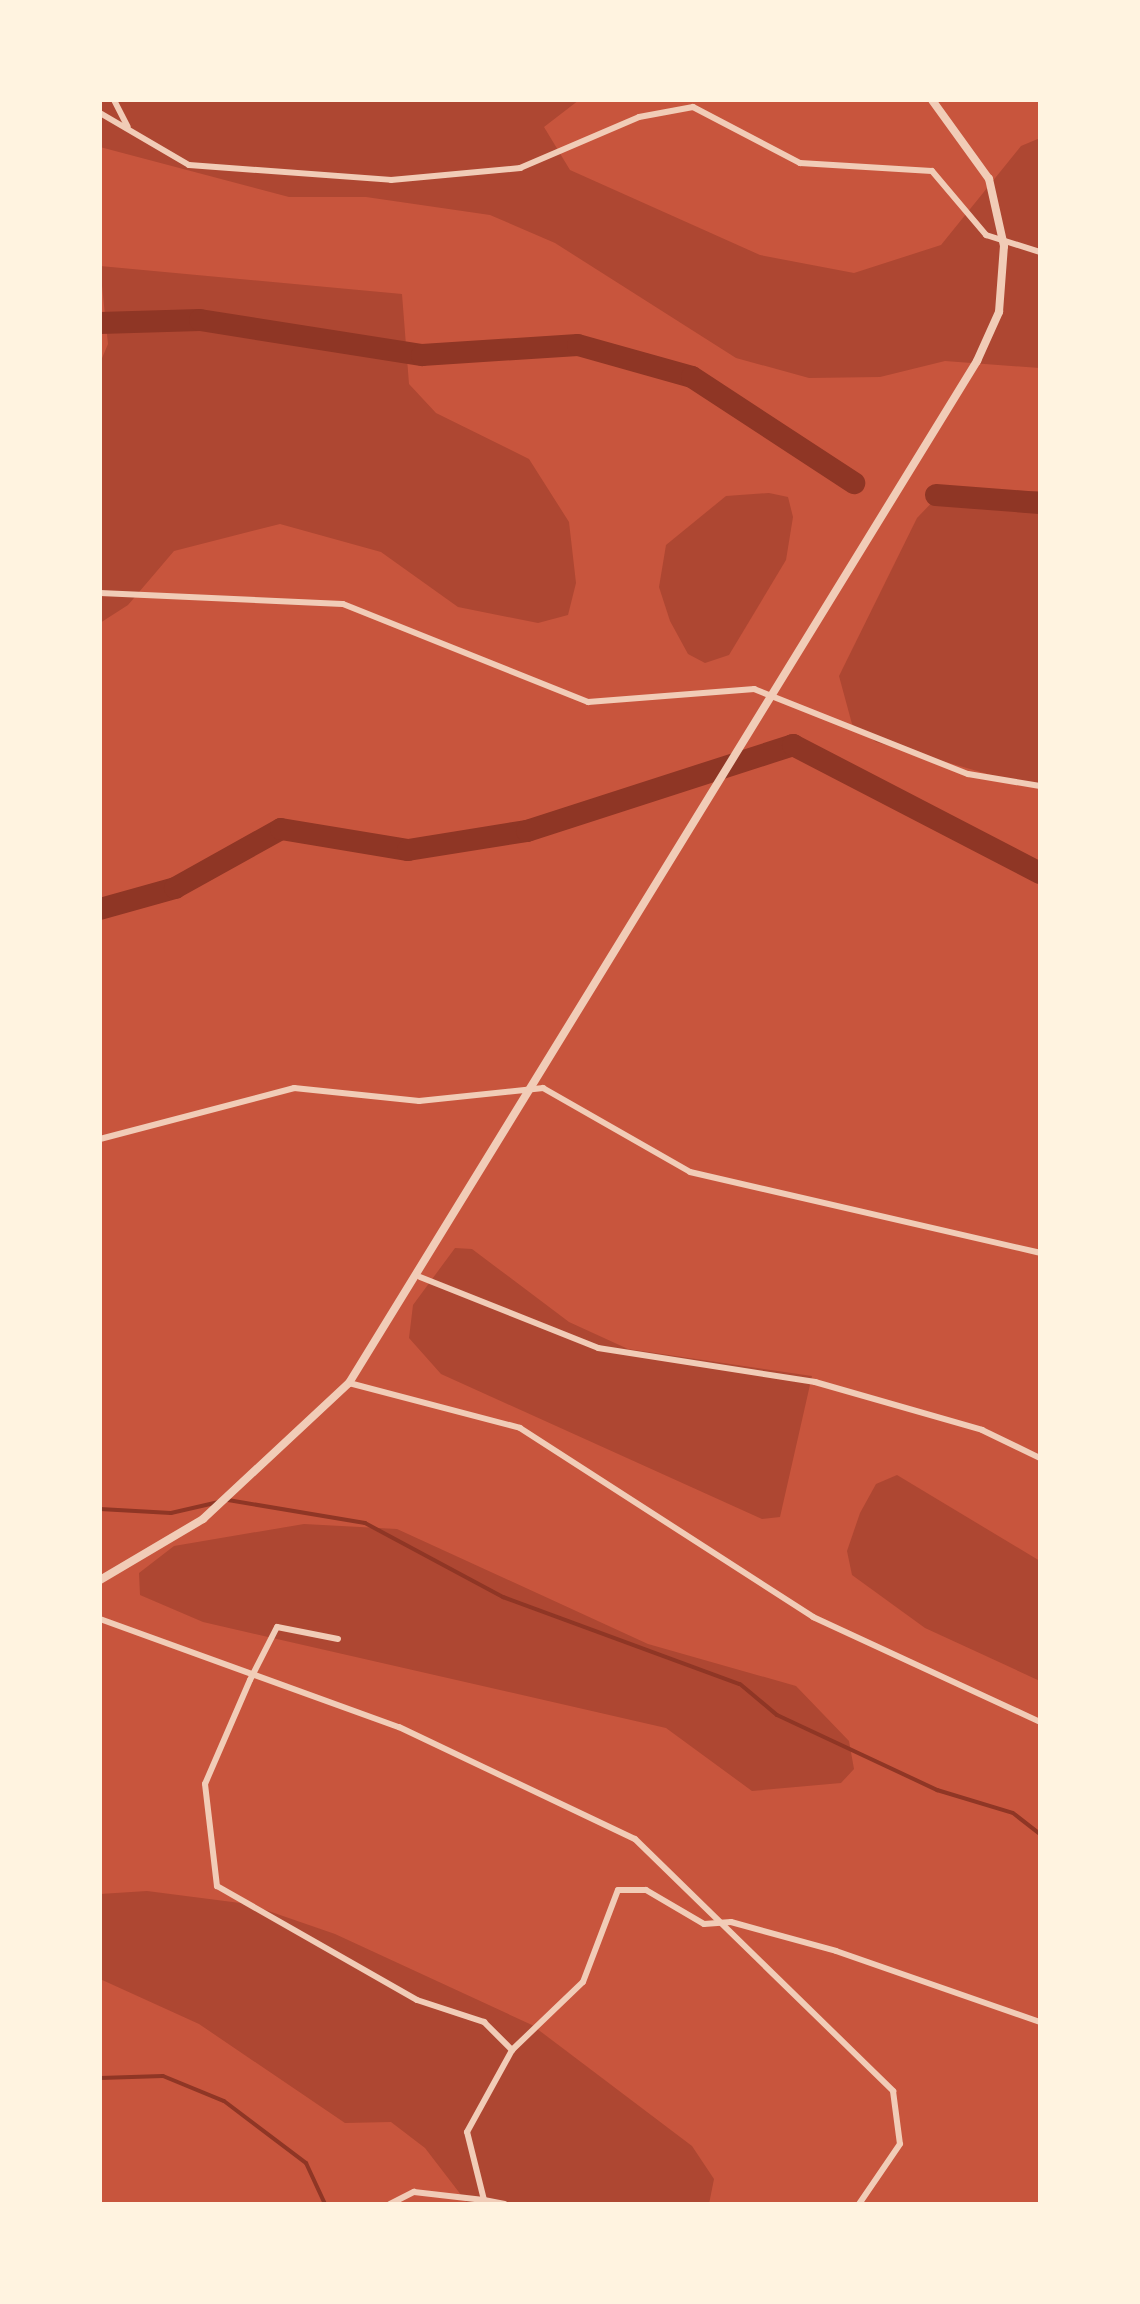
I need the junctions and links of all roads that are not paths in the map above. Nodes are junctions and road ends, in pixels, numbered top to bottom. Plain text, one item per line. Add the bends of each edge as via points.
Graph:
1 (114, 100) edge
2 (932, 100) edge
3 (100, 114) edge
4 (131, 132) junction
5 (1040, 252) edge
6 (100, 593) edge
7 (775, 696) junction
8 (1040, 786) edge
9 (530, 1095) junction
10 (100, 1139) edge
11 (1040, 1253) edge
12 (420, 1277) junction
13 (349, 1383) junction
14 (1040, 1458) edge
15 (100, 1580) edge
16 (100, 1620) edge
17 (338, 1639) dead end
18 (250, 1680) junction
19 (1040, 1722) edge
20 (722, 1924) junction
21 (1040, 2022) edge
22 (512, 2050) junction
23 (484, 2200) junction
24 (390, 2204) edge
25 (505, 2204) edge
26 (859, 2204) edge

1 - 4 street
2 - 7 street via 989,179 1004,246 998,312 925,452
3 - 4 street
4 - 5 street via 189,165 391,180 520,168 640,117 693,107 800,163 932,171 986,235 1016,250
6 - 7 street via 343,604 588,702 754,689
7 - 8 street via 968,774
7 - 9 street
9 - 10 street via 419,1102 294,1088
9 - 11 street via 543,1088 690,1172
9 - 12 street
12 - 13 street
12 - 14 street via 598,1348 815,1382 982,1430
13 - 15 street via 203,1520
13 - 19 street via 520,1428 813,1617
16 - 18 street
17 - 18 street via 277,1628
18 - 20 street via 399,1727 635,1839
18 - 22 street via 205,1784 218,1886 417,2000 484,2022
20 - 21 street via 836,1951
20 - 22 street via 704,1924 646,1890 618,1890 583,1982
20 - 26 street via 900,2104 900,2144
22 - 23 street via 467,2132
23 - 24 street via 414,2192
23 - 25 street

